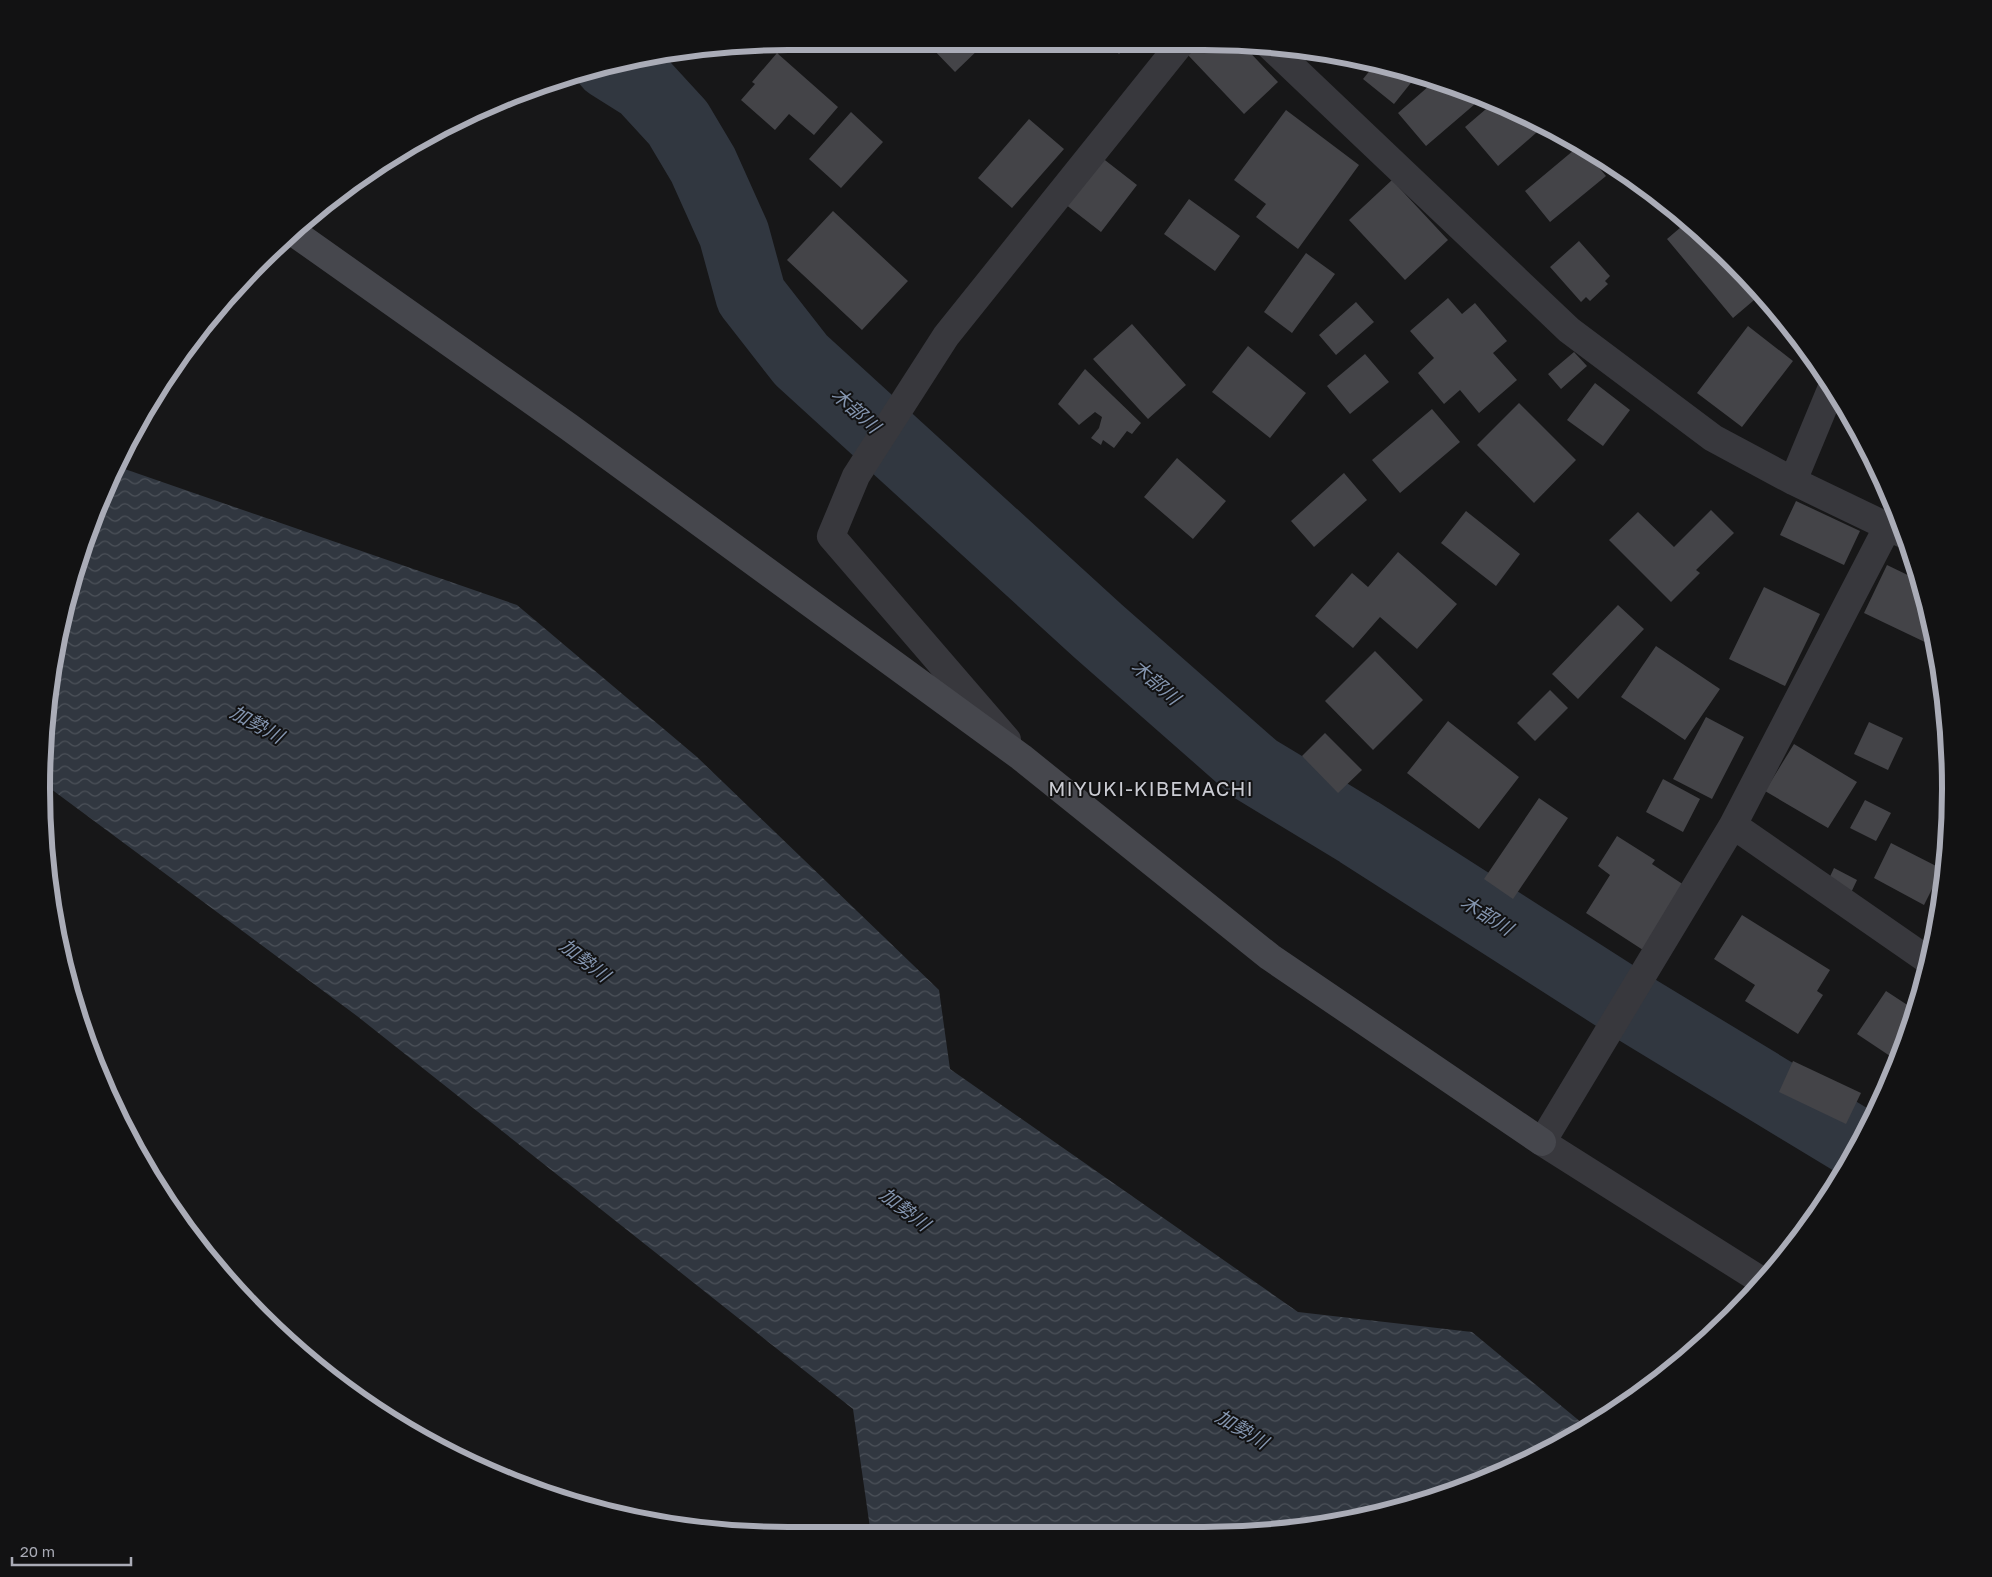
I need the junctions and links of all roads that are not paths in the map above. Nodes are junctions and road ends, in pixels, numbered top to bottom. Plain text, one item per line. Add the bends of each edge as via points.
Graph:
1 (1176, 50) edge
2 (1279, 54) edge
3 (298, 236) edge
4 (1829, 396) edge
5 (1793, 481) junction
6 (1895, 529) edge
7 (1895, 531) edge
8 (1021, 757) junction
9 (1733, 825) junction
10 (1923, 956) edge
11 (1542, 1142) junction
12 (1757, 1277) edge

1 - 8 street via 946,336 856,476 831,536
2 - 5 street via 1569,330 1713,438
3 - 8 street via 569,427
4 - 5 street
5 - 6 street
7 - 9 street
8 - 11 street via 1270,957
9 - 10 street
9 - 11 street
11 - 12 street

